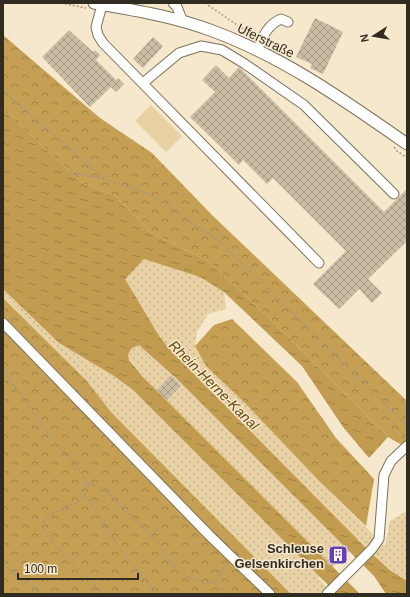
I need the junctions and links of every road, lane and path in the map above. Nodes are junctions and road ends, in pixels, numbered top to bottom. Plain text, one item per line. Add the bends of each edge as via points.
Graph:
1 (173, 3) edge
2 (98, 4) edge
3 (183, 22) junction
4 (288, 22) dead end
5 (257, 50) junction
6 (143, 83) junction
7 (3, 91) edge
8 (407, 144) edge
9 (397, 151) dead end
10 (407, 158) edge
11 (70, 172) dead end
12 (105, 180) junction
13 (394, 194) dead end
14 (319, 262) dead end
15 (3, 324) edge
16 (3, 371) edge
17 (407, 424) edge
18 (407, 446) edge
19 (87, 485) junction
20 (85, 496) junction
21 (232, 557) junction
22 (3, 564) edge
23 (213, 582) junction
24 (329, 592) edge
25 (43, 594) edge
26 (104, 594) edge
27 (157, 594) edge
28 (228, 594) edge
29 (270, 594) edge

1 - 3 lane
2 - 3 main road, Uferstraße
2 - 6 lane via 98,35
3 - 5 main road, Uferstraße via 208,29
4 - 5 lane via 281,19 271,25
5 - 8 main road, Uferstraße via 315,82
6 - 13 lane via 180,54 201,46 222,50 304,105
6 - 14 lane
7 - 12 path
9 - 10 path
11 - 12 path
12 - 17 path via 151,195 220,242
15 - 21 lane
16 - 19 path via 43,428 86,478
18 - 24 lane via 391,461 384,476 379,538 372,549
19 - 20 path
19 - 23 path via 95,485 103,490 144,528 155,539 177,573 205,583
20 - 26 path via 75,505 47,517 44,529 52,542
20 - 27 path via 121,550
21 - 23 path
21 - 29 lane
22 - 25 path via 18,578
23 - 28 path

